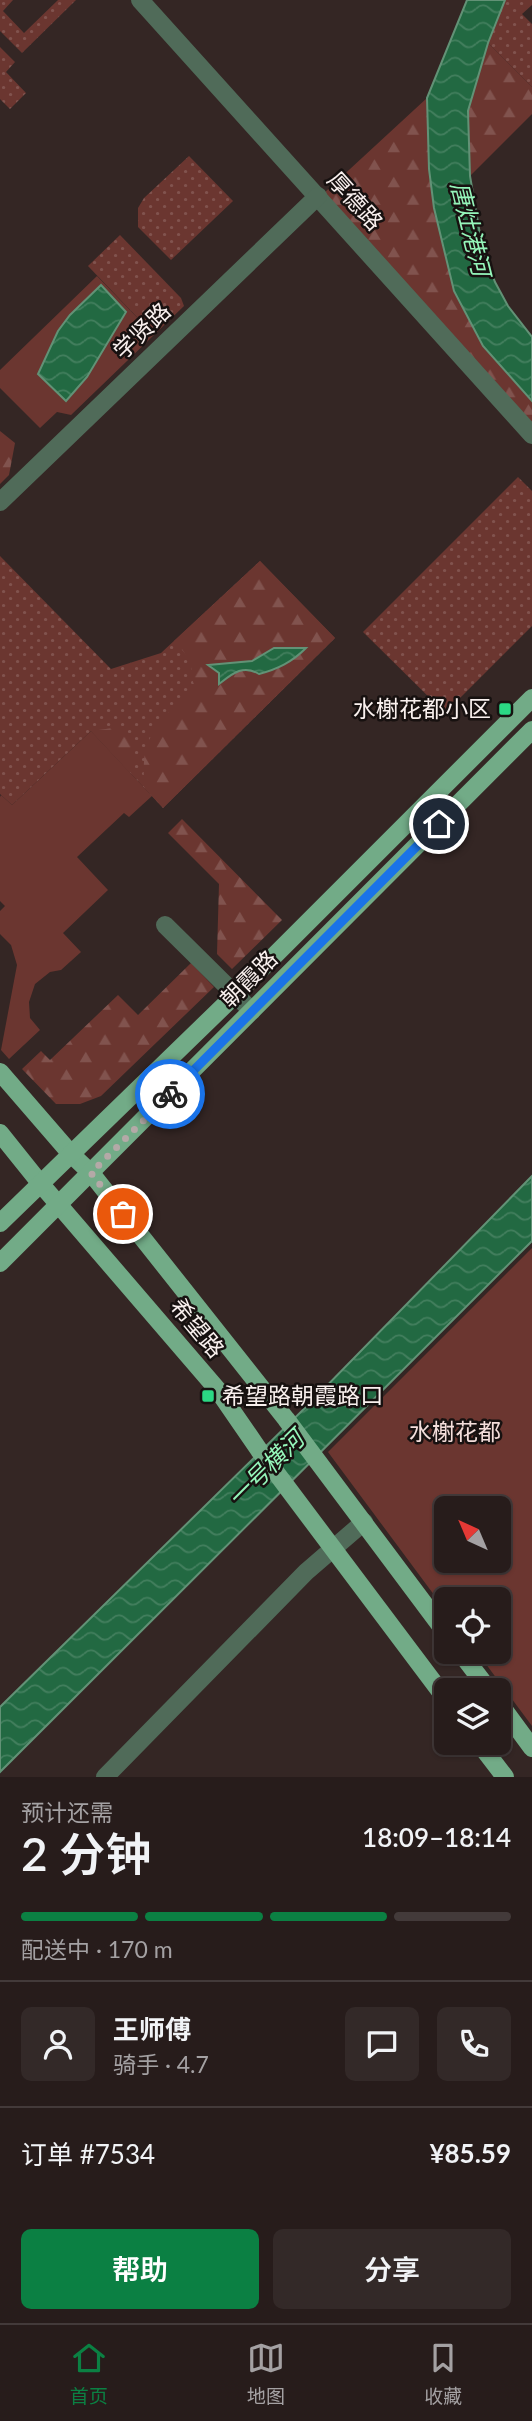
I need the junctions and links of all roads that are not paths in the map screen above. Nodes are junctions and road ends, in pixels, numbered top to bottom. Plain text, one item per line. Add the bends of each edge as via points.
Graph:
1 (140, 0) edge
2 (318, 196) junction
3 (532, 435) edge
4 (0, 502) edge
5 (532, 698) edge
6 (532, 730) edge
7 (165, 925) dead end
8 (236, 994) junction
9 (252, 1011) junction
10 (0, 1072) edge
11 (0, 1133) edge
12 (71, 1154) junction
13 (91, 1173) junction
14 (40, 1183) junction
15 (60, 1204) junction
16 (0, 1223) edge
17 (0, 1263) edge
18 (364, 1522) junction
19 (333, 1548) junction
20 (434, 1617) edge
21 (469, 1664) edge
22 (480, 1678) edge
23 (434, 1683) edge
24 (511, 1719) edge
25 (532, 1748) edge
26 (488, 1755) edge
27 (105, 1777) edge
28 (505, 1777) edge

1 - 2 street, 厚德路
2 - 3 street, 厚德路
2 - 4 street, 学贤路
5 - 8 main road, 朝霞路
6 - 9 main road, 朝霞路
7 - 8 street
8 - 9 street
8 - 12 main road, 朝霞路
9 - 13 main road, 朝霞路
10 - 12 main road, 希望路
11 - 14 main road, 希望路
12 - 13 main road, 希望路
12 - 14 main road, 朝霞路
13 - 15 main road, 朝霞路
13 - 18 main road, 希望路
14 - 15 main road, 希望路
14 - 16 main road, 朝霞路
15 - 17 main road, 朝霞路
15 - 19 main road, 希望路 via 217,1389
18 - 19 street
18 - 20 main road, 希望路
19 - 23 main road, 希望路
19 - 27 street
21 - 22 main road
24 - 25 main road
26 - 28 main road

